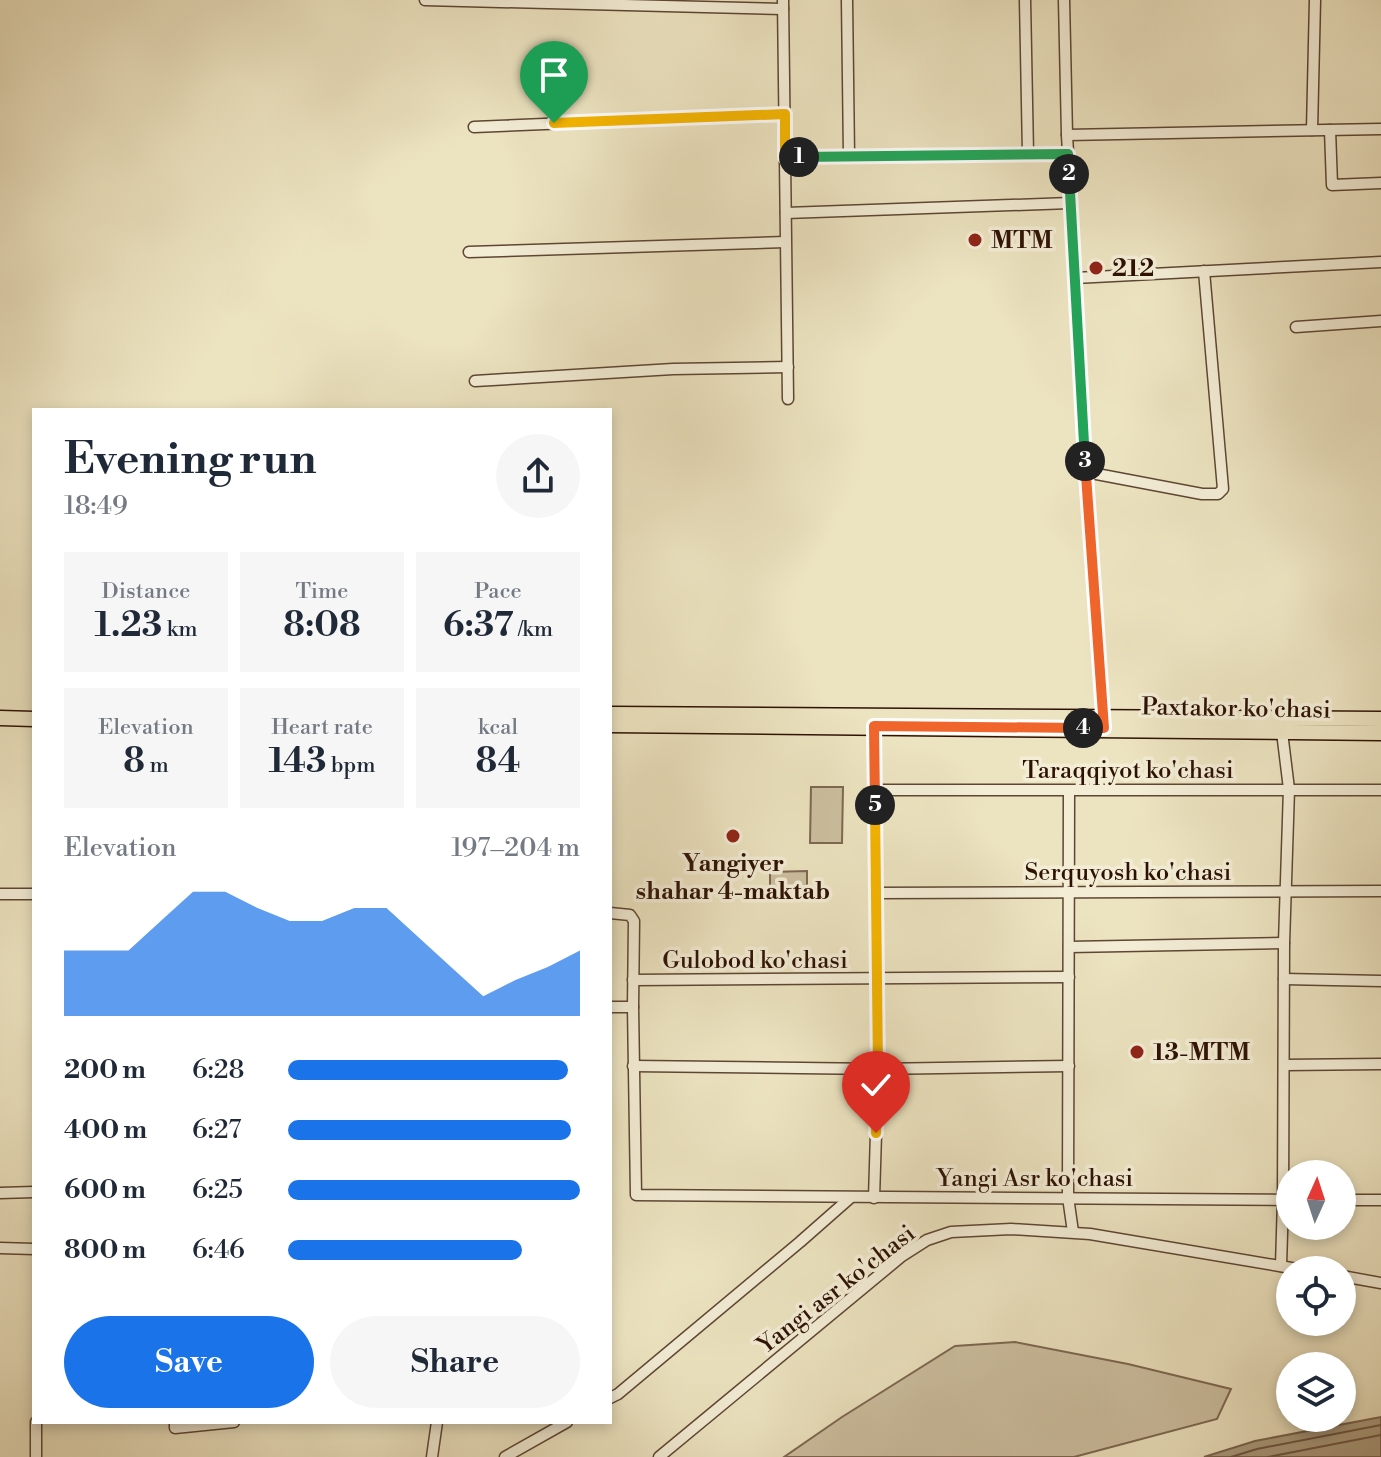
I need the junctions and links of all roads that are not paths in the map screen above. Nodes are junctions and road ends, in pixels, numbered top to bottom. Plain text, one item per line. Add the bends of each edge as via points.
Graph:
1 (425, 0) edge
2 (847, 0) edge
3 (1025, 0) edge
4 (1064, 0) edge
5 (1315, 0) edge
6 (783, 4) edge
7 (785, 114) junction
8 (474, 127) dead end
9 (1381, 129) edge
10 (1312, 130) junction
11 (1330, 130) junction
12 (1067, 135) junction
13 (1028, 154) junction
14 (1068, 154) junction
15 (849, 156) junction
16 (785, 157) junction
17 (1381, 183) edge
18 (1070, 203) junction
19 (786, 213) junction
20 (785, 242) junction
21 (469, 252) dead end
22 (1381, 262) edge
23 (1204, 271) junction
24 (1075, 278) junction
25 (1381, 321) edge
26 (1296, 327) dead end
27 (788, 367) junction
28 (475, 381) dead end
29 (788, 399) dead end
30 (1086, 472) junction
31 (0, 709) edge
32 (32, 709) edge
33 (612, 714) edge
34 (0, 718) edge
35 (32, 719) edge
36 (1381, 719) edge
37 (1103, 723) junction
38 (612, 725) edge
39 (874, 726) junction
40 (1282, 732) junction
41 (1381, 733) edge
42 (1289, 789) junction
43 (875, 790) junction
44 (1381, 790) edge
45 (1069, 791) junction
46 (1286, 891) junction
47 (1381, 891) edge
48 (876, 893) junction
49 (1068, 893) junction
50 (0, 894) edge
51 (32, 894) edge
52 (612, 913) edge
53 (1284, 943) junction
54 (1069, 947) junction
55 (1069, 977) junction
56 (1284, 979) junction
57 (633, 980) junction
58 (877, 980) junction
59 (1381, 981) edge
60 (612, 1007) edge
61 (633, 1007) junction
62 (1381, 1064) edge
63 (1284, 1065) junction
64 (633, 1066) junction
65 (1069, 1066) junction
66 (878, 1069) junction
67 (1286, 1160) edge
68 (32, 1192) edge
69 (0, 1193) edge
70 (636, 1195) joint
71 (1068, 1197) junction
72 (850, 1198) junction
73 (874, 1198) junction
74 (1276, 1200) edge
75 (1356, 1200) edge
76 (1381, 1200) edge
77 (1073, 1232) junction
78 (0, 1248) edge
79 (32, 1249) edge
80 (1276, 1265) edge
81 (1356, 1279) edge
82 (1381, 1283) edge
83 (612, 1397) edge
84 (36, 1424) edge
85 (437, 1424) edge
86 (563, 1424) edge
87 (36, 1457) edge
88 (432, 1457) edge
89 (505, 1457) edge
90 (659, 1457) edge

1 - 6 street
2 - 15 street
3 - 13 street
4 - 12 street
5 - 10 street
6 - 7 street
7 - 8 street
7 - 16 street
9 - 11 street
10 - 11 street
10 - 12 street
11 - 17 street via 1332,185
12 - 14 street
13 - 14 street
13 - 15 street
14 - 18 street
15 - 16 street
16 - 19 street
18 - 19 street
18 - 24 street
19 - 20 street
20 - 21 street
20 - 27 street
22 - 23 street
23 - 24 street
23 - 30 street via 1223,489 1202,494
24 - 30 street
25 - 26 street
27 - 28 street
27 - 29 street
30 - 37 street
31 - 32 main road
33 - 37 main road, Paxtakor ko'chasi
34 - 35 main road
36 - 37 main road, Paxtakor ko'chasi
37 - 39 main road, Paxtakor ko'chasi
37 - 40 main road, Paxtakor ko'chasi
38 - 39 main road, Paxtakor ko'chasi
39 - 43 street
40 - 41 main road, Paxtakor ko'chasi
40 - 42 street
42 - 44 street, Taraqqiyot ko'chasi
42 - 45 street, Taraqqiyot ko'chasi
42 - 46 street
43 - 45 street, Taraqqiyot ko'chasi
43 - 48 street
45 - 49 street
46 - 47 street, Serquyosh ko'chasi
46 - 49 street, Serquyosh ko'chasi
46 - 53 street
48 - 49 street, Serquyosh ko'chasi
48 - 58 street
49 - 54 street
50 - 51 street
52 - 57 street, Gulobod ko'chasi via 630,915 634,921
53 - 54 street
53 - 56 street
54 - 55 street
55 - 58 street, Gulobod ko'chasi
55 - 65 street
56 - 59 street
56 - 63 street
57 - 58 street, Gulobod ko'chasi
57 - 61 street, Gulobod ko'chasi
58 - 66 street
60 - 61 street
61 - 64 street, Gulobod ko'chasi
62 - 63 street
63 - 67 street
64 - 66 street
64 - 70 street, Gulobod ko'chasi
65 - 66 street
65 - 71 street
66 - 73 street
68 - 69 street
70 - 72 street, Yangi Asr ko'chasi
71 - 73 street, Yangi Asr ko'chasi
71 - 74 street, Yangi Asr ko'chasi
71 - 77 street
72 - 73 street, Yangi Asr ko'chasi
72 - 83 street
75 - 76 street
77 - 80 street, Yangi asr ko'chasi
77 - 90 street, Yangi asr ko'chasi via 951,1232 927,1240
78 - 79 street
81 - 82 street
84 - 87 street
85 - 88 street
86 - 89 street

